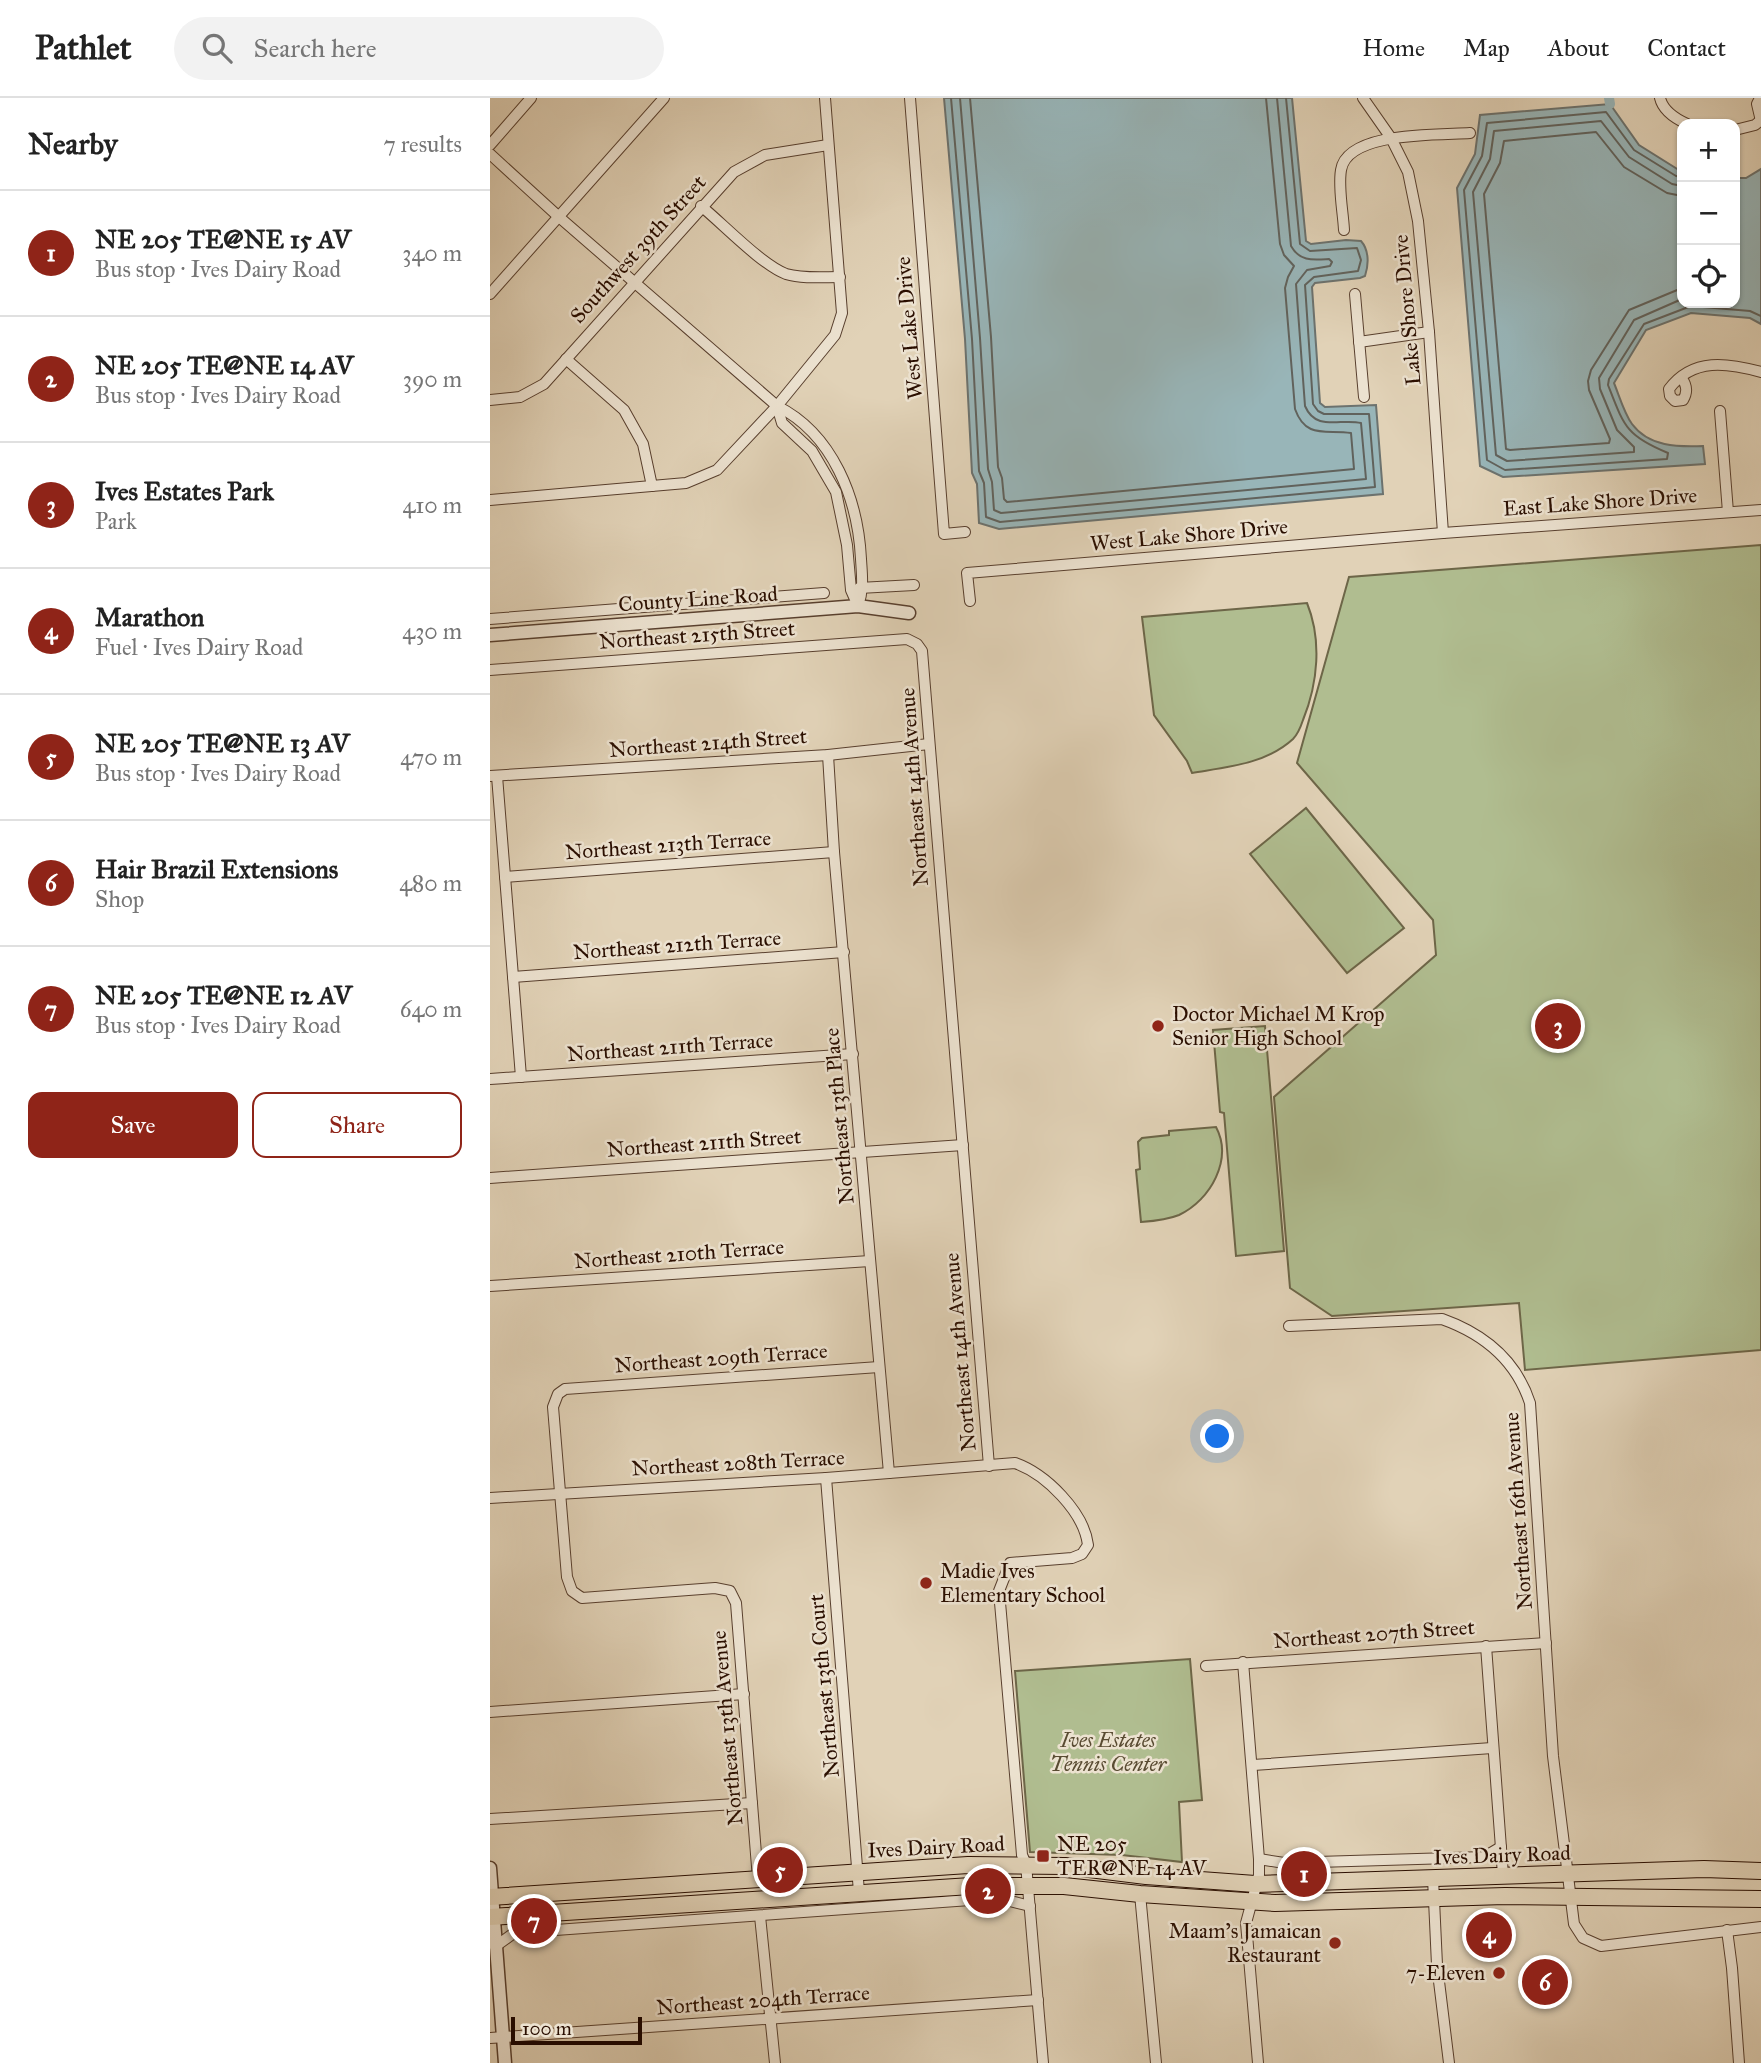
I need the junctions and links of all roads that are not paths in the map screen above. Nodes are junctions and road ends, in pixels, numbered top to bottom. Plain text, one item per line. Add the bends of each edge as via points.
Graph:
1 (531, 98) edge
2 (664, 98) edge
3 (825, 98) edge
4 (910, 98) edge
5 (1363, 98) edge
6 (1660, 98) edge
7 (1760, 98) edge
8 (1677, 120) edge
9 (1761, 121) edge
10 (1740, 129) edge
11 (1470, 133) dead end
12 (1391, 138) junction
13 (490, 145) edge
14 (828, 145) junction
15 (490, 154) edge
16 (702, 206) junction
17 (559, 217) junction
18 (1344, 230) dead end
19 (841, 277) junction
20 (634, 282) junction
21 (1355, 293) dead end
22 (490, 294) edge
23 (1429, 332) junction
24 (1359, 342) junction
25 (566, 359) junction
26 (1761, 372) edge
27 (1681, 377) dead end
28 (1364, 397) dead end
29 (490, 400) edge
30 (778, 406) junction
31 (1720, 411) dead end
32 (652, 486) junction
33 (490, 500) edge
34 (1761, 510) edge
35 (1728, 512) junction
36 (965, 532) dead end
37 (1443, 533) junction
38 (914, 585) dead end
39 (864, 588) junction
40 (851, 589) junction
41 (824, 593) dead end
42 (970, 601) dead end
43 (858, 606) junction
44 (909, 613) dead end
45 (490, 619) edge
46 (490, 635) edge
47 (907, 639) joint
48 (490, 670) edge
49 (929, 744) junction
50 (828, 755) junction
51 (493, 776) edge
52 (834, 852) junction
53 (505, 877) junction
54 (844, 952) junction
55 (513, 977) junction
56 (853, 1054) junction
57 (521, 1077) junction
58 (490, 1079) edge
59 (963, 1145) junction
60 (862, 1151) junction
61 (490, 1178) edge
62 (870, 1261) junction
63 (490, 1286) edge
64 (1289, 1326) dead end
65 (879, 1367) junction
66 (989, 1466) junction
67 (889, 1474) junction
68 (826, 1478) junction
69 (561, 1493) junction
70 (490, 1498) edge
71 (1546, 1643) junction
72 (1486, 1646) junction
73 (1243, 1662) junction
74 (1206, 1666) dead end
75 (744, 1694) junction
76 (490, 1712) edge
77 (1492, 1748) junction
78 (1253, 1765) junction
79 (752, 1803) junction
80 (490, 1819) edge
81 (1501, 1847) junction
82 (1259, 1858) junction
83 (1026, 1864) junction
84 (490, 1868) edge
85 (1761, 1871) edge
86 (858, 1872) junction
87 (1567, 1873) junction
88 (1503, 1875) junction
89 (1433, 1878) junction
90 (758, 1879) junction
91 (1255, 1884) junction
92 (1028, 1885) junction
93 (859, 1892) junction
94 (1140, 1894) junction
95 (1569, 1896) junction
96 (491, 1897) edge
97 (1434, 1898) junction
98 (1761, 1899) edge
99 (1252, 1901) junction
100 (1030, 1906) junction
101 (760, 1916) junction
102 (492, 1917) edge
103 (1761, 1927) edge
104 (1727, 1930) junction
105 (493, 1945) edge
106 (1038, 2000) junction
107 (771, 2018) junction
108 (497, 2038) edge
109 (505, 2063) edge
110 (775, 2063) edge
111 (1043, 2063) edge
112 (1156, 2063) edge
113 (1258, 2063) edge
114 (1449, 2063) edge
115 (1739, 2063) edge

1 - 13 street
2 - 17 street
3 - 14 street
4 - 36 street, West Lake Drive via 944,534
5 - 12 street, Lake Shore Drive
6 - 8 street
7 - 9 street
9 - 10 street
11 - 12 street
12 - 18 street via 1351,153 1341,167
12 - 23 street, Lake Shore Drive via 1408,172 1418,221
14 - 16 street, Southwest 39th Street via 765,155 734,173
14 - 19 street
15 - 17 street
16 - 19 street via 786,274
16 - 20 street, Southwest 39th Street
17 - 20 street
17 - 22 street
19 - 30 street via 842,313 835,335
20 - 25 street, Southwest 39th Street
20 - 30 street
21 - 24 street
23 - 24 street
23 - 37 street, Lake Shore Drive
24 - 28 street
25 - 29 street, Southwest 39th Street via 533,392
25 - 32 street via 625,410 643,444
26 - 27 street via 1712,363
30 - 32 street via 717,470 686,483
30 - 39 street via 793,413 822,443 848,487
30 - 40 street via 782,423 812,451 836,492
31 - 35 street
32 - 33 street
34 - 35 street, East Lake Shore Drive
35 - 37 street, East Lake Shore Drive
37 - 42 street, West Lake Shore Drive via 967,573
38 - 39 street
39 - 40 street
39 - 43 street
40 - 43 street
41 - 45 street
43 - 44 street, County Line Road
43 - 46 street, County Line Road
47 - 48 street, Northeast 215th Street
47 - 49 street, Northeast 14th Avenue via 917,644 925,662
49 - 50 street, Northeast 214th Street
49 - 59 street, Northeast 14th Avenue
50 - 51 street, Northeast 214th Street
50 - 52 street, Northeast 13th Place
51 - 53 street
52 - 53 street, Northeast 213th Terrace
52 - 54 street, Northeast 13th Place
53 - 55 street
54 - 55 street, Northeast 212th Terrace
54 - 56 street, Northeast 13th Place
55 - 57 street
56 - 57 street, Northeast 211th Terrace
56 - 60 street, Northeast 13th Place
57 - 58 street, Northeast 211th Terrace
59 - 60 street, Northeast 211th Street
59 - 66 street, Northeast 14th Avenue
60 - 61 street, Northeast 211th Street
60 - 62 street, Northeast 13th Place
62 - 63 street, Northeast 210th Terrace
62 - 65 street, Northeast 13th Place
64 - 71 street, Northeast 16th Avenue via 1442,1319 1485,1341 1515,1369 1530,1403
65 - 67 street, Northeast 13th Place
65 - 69 street, Northeast 209th Terrace via 565,1389 553,1407
66 - 67 street, Northeast 208th Terrace
66 - 83 street, Northeast 14th Avenue via 1015,1463 1026,1467 1078,1514 1087,1531 1088,1545 1082,1555 1010,1563 999,1591
67 - 68 street, Northeast 208th Terrace
68 - 69 street, Northeast 208th Terrace
68 - 86 street, Northeast 13th Court
69 - 70 street, Northeast 208th Terrace
69 - 75 street, Northeast 13th Avenue via 567,1577 572,1591 582,1598 715,1588 730,1591 736,1602
71 - 72 street, Northeast 207th Street
71 - 87 street, Northeast 16th Avenue
72 - 73 street, Northeast 207th Street
72 - 77 street
73 - 74 street, Northeast 207th Street
73 - 78 street
75 - 76 street
75 - 79 street, Northeast 13th Avenue
77 - 78 street
77 - 81 street
78 - 82 street
79 - 80 street
79 - 90 street, Northeast 13th Avenue
81 - 82 street via 1484,1857 1284,1863
81 - 88 street
82 - 91 street
83 - 86 main road, Ives Dairy Road
83 - 91 main road, Ives Dairy Road
83 - 92 street, Northeast 14th Avenue
84 - 96 street
85 - 87 main road, Ives Dairy Road
86 - 90 main road, Ives Dairy Road
86 - 93 street, Northeast 13th Court
87 - 88 main road, Ives Dairy Road
87 - 95 street, Northeast 16th Avenue
88 - 89 main road, Ives Dairy Road
89 - 91 main road, Ives Dairy Road
89 - 97 street
90 - 96 main road, Ives Dairy Road
91 - 99 street
92 - 93 main road, Ives Dairy Road
92 - 94 main road, Ives Dairy Road
92 - 100 street, Northeast 14th Avenue
93 - 102 main road, Ives Dairy Road
94 - 99 main road, Ives Dairy Road
94 - 112 street
95 - 97 main road, Ives Dairy Road
95 - 98 main road, Ives Dairy Road
95 - 104 street, Northeast 16th Avenue via 1578,1931 1601,1946
96 - 102 street
97 - 99 main road, Ives Dairy Road
97 - 114 street
99 - 113 street via 1246,1923
100 - 101 street via 998,1898
100 - 106 street, Northeast 14th Avenue
101 - 105 street via 514,1933
101 - 107 street
102 - 105 street
103 - 104 street, Northeast 16th Avenue
104 - 115 street
105 - 108 street
106 - 107 street, Northeast 204th Terrace
106 - 111 street, Northeast 14th Avenue
107 - 108 street, Northeast 204th Terrace
107 - 110 street
108 - 109 street

